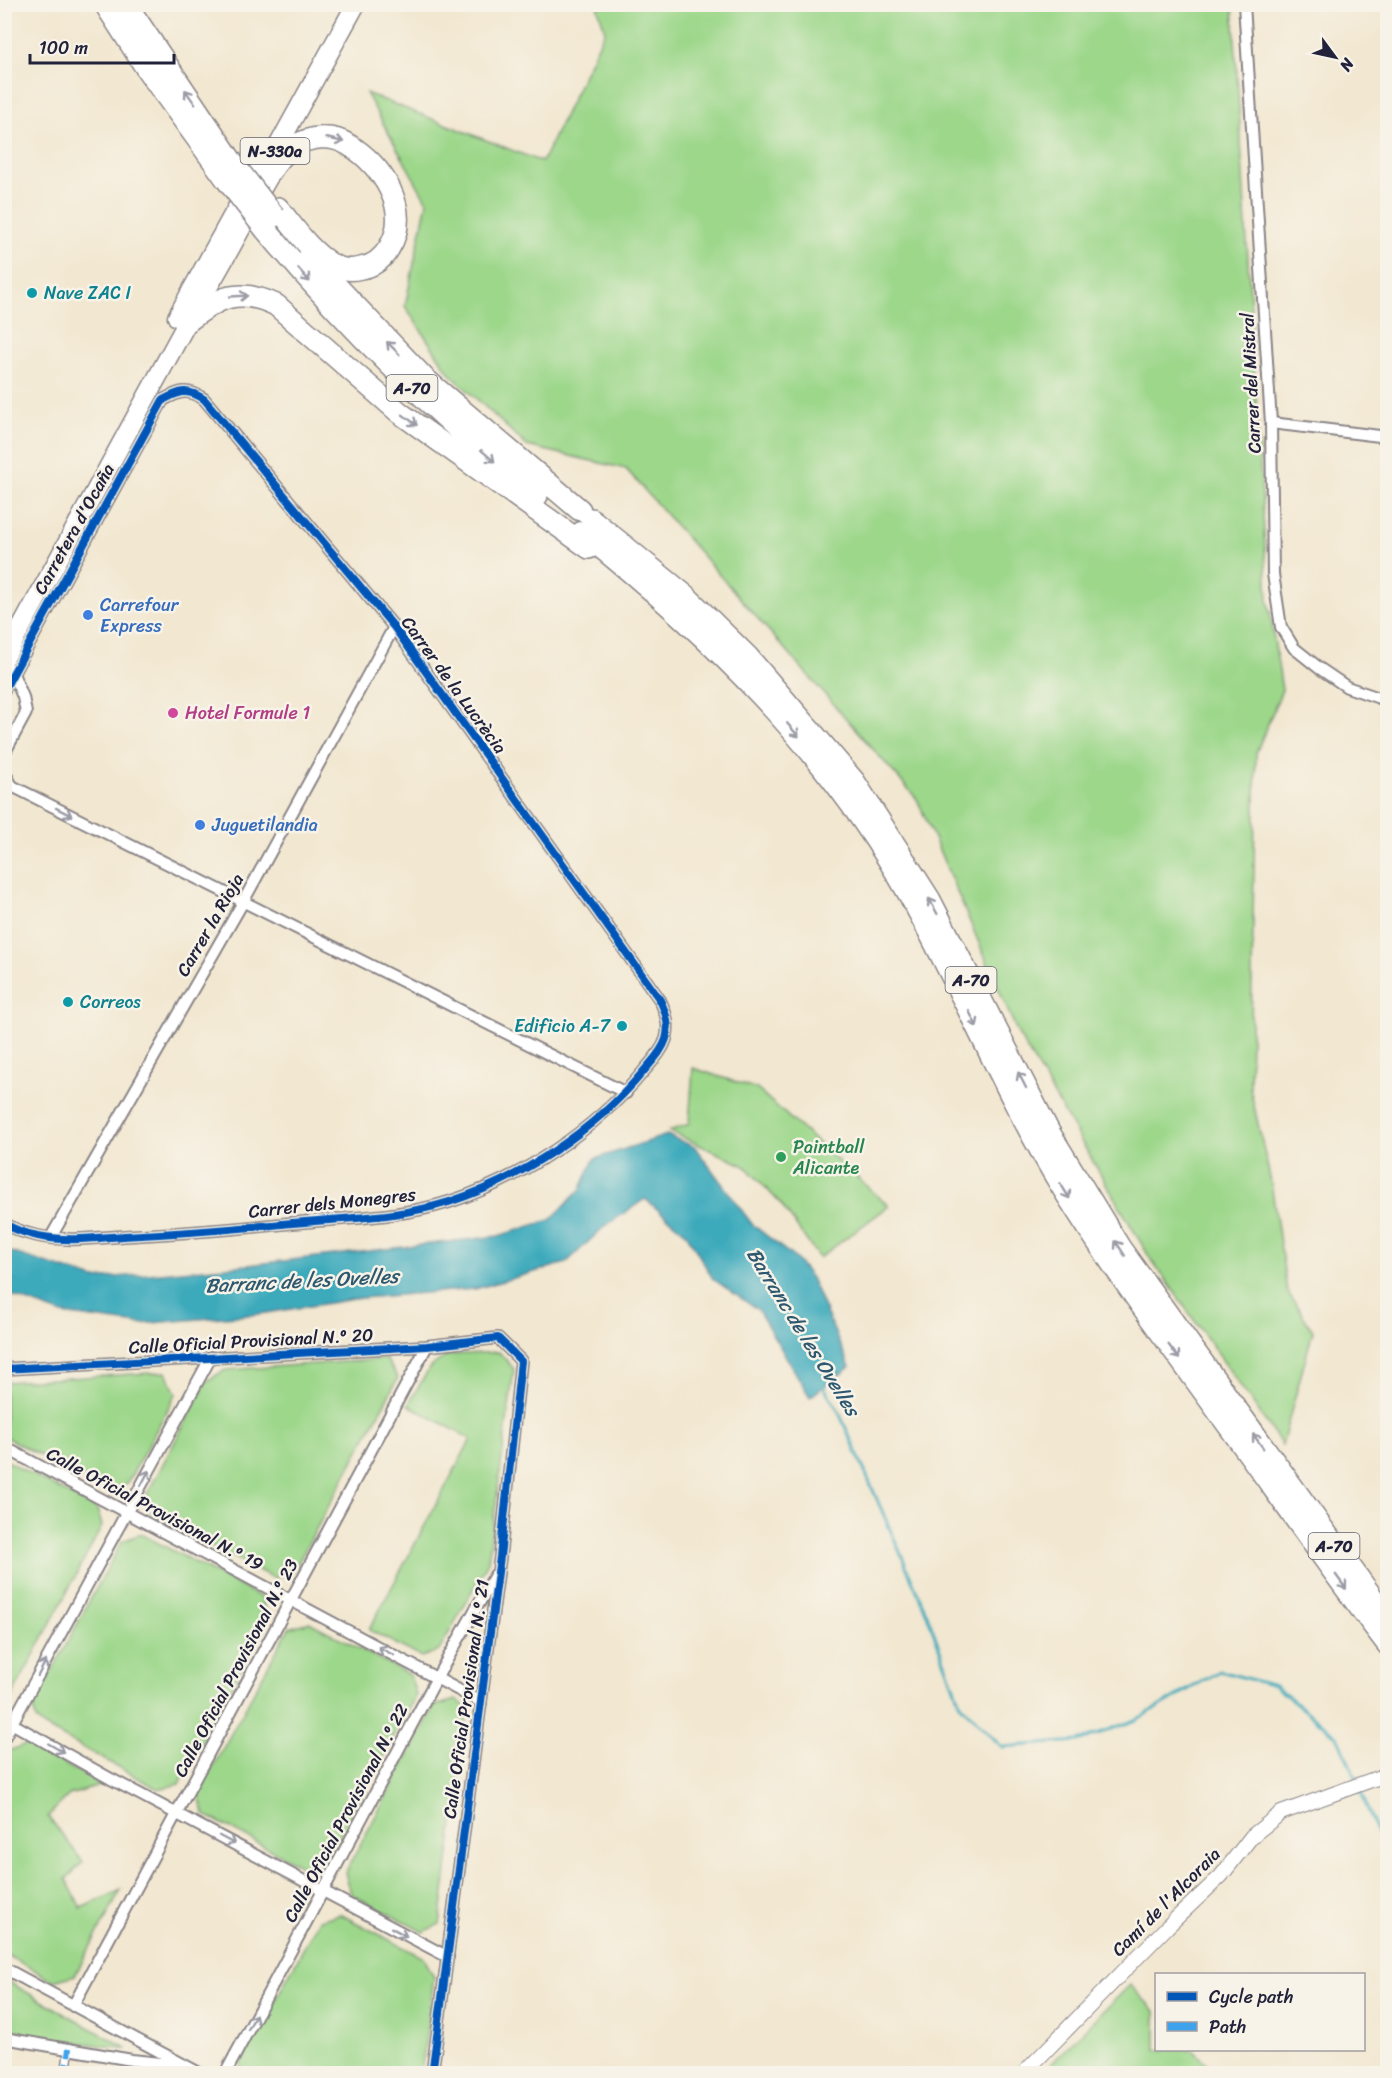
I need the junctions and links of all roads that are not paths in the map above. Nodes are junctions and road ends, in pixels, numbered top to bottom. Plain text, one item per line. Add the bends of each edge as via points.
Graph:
1 (96, 4) edge
2 (105, 4) edge
3 (126, 4) edge
4 (347, 4) edge
5 (356, 4) edge
6 (1244, 4) edge
7 (226, 160) junction
8 (273, 218) junction
9 (198, 301) junction
10 (188, 321) junction
11 (180, 391) joint
12 (1271, 423) junction
13 (1388, 437) edge
14 (108, 498) junction
15 (82, 515) junction
16 (582, 522) junction
17 (87, 536) junction
18 (74, 560) junction
19 (31, 609) junction
20 (394, 627) junction
21 (7, 656) edge
22 (4, 690) edge
23 (1388, 701) edge
24 (769, 702) junction
25 (4, 754) edge
26 (4, 771) edge
27 (8, 783) edge
28 (243, 902) junction
29 (668, 1027) joint
30 (626, 1093) junction
31 (4, 1223) edge
32 (51, 1237) junction
33 (498, 1338) joint
34 (427, 1346) junction
35 (211, 1357) junction
36 (4, 1369) edge
37 (4, 1447) edge
38 (1287, 1495) junction
39 (127, 1512) junction
40 (499, 1569) junction
41 (292, 1600) junction
42 (1376, 1613) edge
43 (1388, 1645) edge
44 (437, 1678) junction
45 (481, 1702) junction
46 (9, 1721) edge
47 (4, 1738) edge
48 (1384, 1776) edge
49 (176, 1814) junction
50 (323, 1891) junction
51 (448, 1957) junction
52 (4, 1968) edge
53 (73, 2006) junction
54 (4, 2038) edge
55 (69, 2048) junction
56 (185, 2066) junction
57 (66, 2073) edge
58 (201, 2073) edge
59 (225, 2073) edge
60 (432, 2073) edge
61 (1023, 2073) edge

1 - 7 highway via 167,111
2 - 7 highway, A-70
7 -> 3 highway, A-70
4 - 21 main road, Carretera d'Ocaña / N-330a
5 - 9 main road, Carretera d'Ocaña / N-330a
6 - 12 street, Carrer del Mistral
7 - 8 highway, A-70, bridge
9 -> 8 highway via 275,164 294,146 306,141 334,138 371,161 392,192 397,228 393,242 377,262 365,268 342,269
8 - 16 highway, A-70 via 331,306 403,380 495,462
9 - 10 main road, Carretera d'Ocaña / N-330a
10 - 15 main road, Carretera d'Ocaña / N-330a
10 -> 24 highway via 220,299 235,295 276,304 400,413 636,586
11 - 14 street, Carretera d'Ocaña via 163,400
11 - 20 street, Carrer de la Lucrècia via 192,391 204,399
12 - 13 street
12 - 23 street, Carrer del Mistral via 1273,574 1281,627 1294,648 1319,668 1347,687
14 - 15 street, Carretera d'Ocaña
14 - 17 street, Carretera d'Ocaña
15 - 17 street, Carretera d'Ocaña
15 - 19 main road, Carretera d'Ocaña / N-330a
16 - 24 highway, A-70
38 -> 16 highway, A-70 via 1095,1209 1049,1132 930,900 854,781 793,707 687,597
17 - 18 street, Carretera d'Ocaña
18 - 19 street, Carretera d'Ocaña
18 - 21 street, Carretera d'Ocaña
19 - 21 main road, Carretera d'Ocaña / N-330a
20 - 28 street, Carrer la Rioja
20 - 29 street, Carrer de la Lucrècia via 660,1000
21 - 22 street, Carretera d'Ocaña
21 - 25 street via 26,713
24 -> 38 highway, A-70 via 828,772 909,895 1000,1075 1076,1209 1138,1302
26 - 27 street
27 -> 28 street
28 - 30 street
28 - 32 street, Carrer la Rioja
29 - 30 street, Carrer dels Monegres via 657,1055
30 - 32 street, Carrer dels Monegres via 554,1150 527,1166 477,1191 426,1208 200,1232
31 - 32 street, Carrer dels Monegres
33 - 34 street, Calle Oficial Provisional N.º 20
33 - 40 street, Calle Oficial Provisional N.º 21 via 521,1361
34 - 35 street, Calle Oficial Provisional N.º 20
34 - 41 street, Calle Oficial Provisional N.º 23
35 - 36 street, Calle Oficial Provisional N.º 20
39 -> 35 street
37 - 39 street, Calle Oficial Provisional N.º 19
38 - 42 highway, A-70
39 - 41 street, Calle Oficial Provisional N.º 19
46 -> 39 street
40 - 44 street, Calle Oficial Provisional N.º 22
40 - 45 street, Calle Oficial Provisional N.º 21
44 -> 41 street, Calle Oficial Provisional N.º 19
41 - 49 street, Calle Oficial Provisional N.º 23
42 - 43 highway, A-70
44 - 45 street, Calle Oficial Provisional N.º 19
44 - 50 street, Calle Oficial Provisional N.º 22
45 - 51 street, Calle Oficial Provisional N.º 21
46 - 47 street
46 -> 49 street
48 - 61 street, Camí de l'Alcoraia via 1281,1814 1252,1836 1221,1876
49 -> 50 street
49 - 53 street, Calle Oficial Provisional N.º 23
50 -> 51 street
59 -> 50 street, Calle Oficial Provisional N.º 22
51 - 60 street, Calle Oficial Provisional N.º 21
52 - 53 street
53 - 56 street
54 - 55 street
55 - 56 street
55 - 57 street
56 - 58 street

